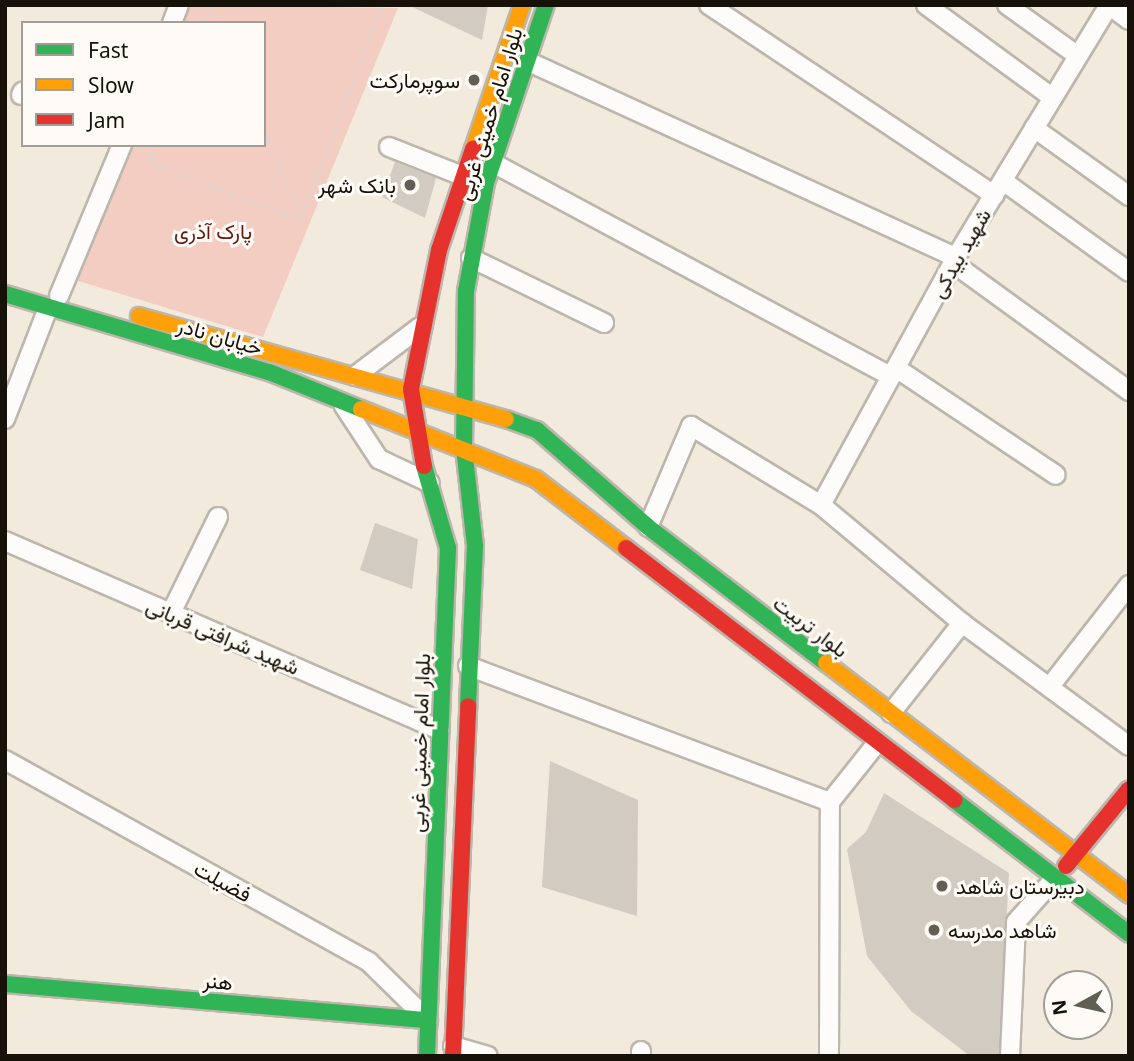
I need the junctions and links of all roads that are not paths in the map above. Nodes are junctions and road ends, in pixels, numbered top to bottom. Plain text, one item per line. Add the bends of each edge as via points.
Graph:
1 (180, 5) edge
2 (522, 5) edge
3 (546, 5) edge
4 (709, 5) edge
5 (926, 5) edge
6 (1007, 5) edge
7 (1109, 5) edge
8 (1129, 20) edge
9 (173, 21) edge
10 (1078, 56) junction
11 (527, 61) junction
12 (1053, 98) junction
13 (1034, 128) junction
14 (121, 147) edge
15 (389, 148) dead end
16 (493, 163) junction
17 (465, 177) junction
18 (998, 188) junction
19 (1129, 196) edge
20 (471, 258) junction
21 (955, 260) junction
22 (1129, 272) edge
23 (5, 279) edge
24 (5, 294) edge
25 (53, 302) junction
26 (604, 323) dead end
27 (420, 327) junction
28 (894, 372) junction
29 (355, 376) junction
30 (411, 389) junction
31 (1129, 391) edge
32 (463, 403) junction
33 (344, 406) junction
34 (5, 419) edge
35 (415, 436) junction
36 (464, 448) junction
37 (1056, 475) dead end
38 (430, 484) junction
39 (821, 505) junction
40 (218, 517) dead end
41 (648, 527) junction
42 (5, 541) edge
43 (1129, 586) edge
44 (171, 613) junction
45 (962, 623) junction
46 (468, 666) junction
47 (1051, 685) junction
48 (891, 713) junction
49 (440, 730) junction
50 (877, 743) junction
51 (1129, 746) edge
52 (5, 761) edge
53 (1129, 789) edge
54 (830, 802) junction
55 (1077, 855) junction
56 (1055, 878) junction
57 (1129, 895) edge
58 (1129, 934) edge
59 (5, 984) edge
60 (428, 1020) junction
61 (453, 1051) edge
62 (427, 1056) edge
63 (488, 1056) edge
64 (829, 1056) edge
65 (1010, 1056) edge

1 - 9 street
2 - 17 main road, بلوار امام خمینی غربی
3 - 11 main road, بلوار امام خمینی غربی
4 - 18 street
5 - 12 street
6 - 10 street
7 - 8 street
7 - 10 street, شهید بیدکی
10 - 12 street, شهید بیدکی
11 - 16 main road, بلوار امام خمینی غربی
11 - 21 street
12 - 13 street, شهید بیدکی
13 - 18 street, شهید بیدکی
13 - 19 street
14 - 25 street
15 - 17 street
16 - 20 main road, بلوار امام خمینی غربی
16 - 28 street
17 - 27 main road, بلوار امام خمینی غربی
18 - 21 street, شهید بیدکی
18 - 22 street
20 - 26 street
20 - 32 main road, بلوار امام خمینی غربی
21 - 28 street, شهید بیدکی
21 - 31 street
23 - 25 main road, خیابان نادر
24 - 25 main road, خیابان نادر
25 - 29 main road, خیابان نادر
25 - 33 main road, خیابان نادر via 269,372
25 - 34 street
27 - 29 street
27 - 30 main road, بلوار امام خمینی غربی
28 - 37 street
28 - 39 street, شهید بیدکی
29 - 30 main road, خیابان نادر
30 - 32 main road, خیابان نادر
30 - 35 main road, بلوار امام خمینی غربی
32 - 36 main road, بلوار امام خمینی غربی
32 - 41 main road, بلوار تربیت via 537,430
33 - 35 main road, خیابان نادر
33 - 38 street via 379,459
35 - 36 main road, خیابان نادر
35 - 38 main road, بلوار امام خمینی غربی
36 - 46 main road via 475,546
36 - 50 main road via 536,479
38 - 49 main road, بلوار امام خمینی غربی via 448,548
39 - 41 street via 691,426
39 - 45 street
40 - 44 street
41 - 48 main road, بلوار تربیت
42 - 44 street, شهید شرافتی قربانی
43 - 47 street
44 - 49 street, شهید شرافتی قربانی
45 - 47 street
45 - 48 street
46 - 54 street
46 - 61 main road
47 - 51 street
48 - 55 main road, بلوار تربیت
49 - 60 main road, بلوار امام خمینی غربی
50 - 54 street
50 - 56 main road
52 - 60 street, فضیلت via 369,962
53 - 55 main road
54 - 64 street
55 - 56 main road
55 - 57 main road, بلوار تربیت
56 - 58 main road
56 - 65 street via 1016,922
59 - 60 main road, هنر
60 - 62 main road, بلوار امام خمینی غربی
61 - 63 street

